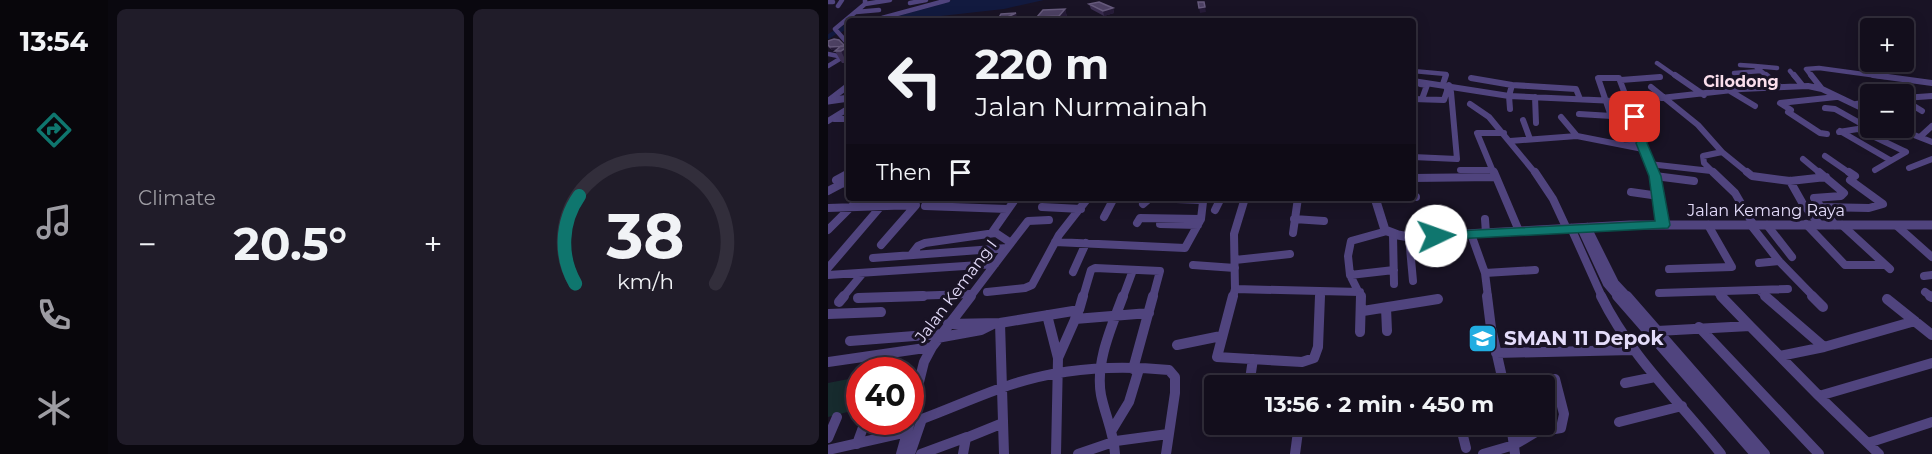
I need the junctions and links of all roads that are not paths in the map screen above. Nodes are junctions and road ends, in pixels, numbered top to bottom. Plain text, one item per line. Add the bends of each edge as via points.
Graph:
1 (842, 0) edge
2 (890, 0) edge
3 (948, 0) edge
4 (924, 1) edge
5 (865, 2) edge
6 (910, 3) dead end
7 (838, 6) dead end
8 (879, 10) dead end
9 (916, 10) junction
10 (854, 12) junction
11 (848, 18) edge
12 (882, 18) edge
13 (846, 20) edge
14 (846, 24) edge
15 (828, 28) edge
16 (837, 29) junction
17 (846, 43) edge
18 (828, 54) edge
19 (1657, 63) dead end
20 (829, 65) edge
21 (1740, 65) dead end
22 (1449, 66) dead end
23 (1755, 66) junction
24 (1777, 68) dead end
25 (1416, 71) edge
26 (1761, 71) junction
27 (1790, 71) dead end
28 (1446, 74) junction
29 (1658, 76) dead end
30 (1620, 79) junction
31 (1743, 79) dead end
32 (1416, 82) edge
33 (1416, 82) edge
34 (1932, 83) edge
35 (1512, 85) junction
36 (1446, 86) junction
37 (1779, 86) junction
38 (1802, 86) junction
39 (846, 87) edge
40 (1651, 87) dead end
41 (1467, 88) junction
42 (1822, 89) junction
43 (1730, 91) junction
44 (1914, 91) edge
45 (1704, 95) junction
46 (1509, 96) junction
47 (1932, 96) edge
48 (1535, 97) junction
49 (1837, 97) junction
50 (1923, 97) junction
51 (1660, 98) junction
52 (1914, 98) edge
53 (845, 99) edge
54 (1416, 99) edge
55 (1422, 99) junction
56 (1580, 99) junction
57 (828, 101) edge
58 (1604, 101) junction
59 (1628, 102) junction
60 (1637, 102) dead end
61 (1932, 103) edge
62 (1470, 104) dead end
63 (1859, 104) edge
64 (1755, 106) dead end
65 (1914, 106) edge
66 (1825, 108) dead end
67 (1510, 109) dead end
68 (846, 110) edge
69 (1922, 111) dead end
70 (1579, 114) dead end
71 (1611, 116) junction
72 (1561, 117) dead end
73 (1635, 117) junction
74 (846, 118) edge
75 (1644, 118) dead end
76 (830, 120) edge
77 (1523, 120) dead end
78 (1860, 122) edge
79 (1536, 123) dead end
80 (1932, 126) edge
81 (1620, 127) dead end
82 (1636, 129) junction
83 (1858, 129) joint
84 (1840, 131) junction
85 (1504, 133) junction
86 (1914, 135) edge
87 (1577, 136) junction
88 (1617, 136) dead end
89 (1920, 137) junction
90 (1530, 139) junction
91 (1510, 141) junction
92 (1932, 142) edge
93 (1642, 146) junction
94 (1722, 152) junction
95 (1825, 156) dead end
96 (1416, 157) edge
97 (1803, 159) dead end
98 (1932, 159) edge
99 (1890, 160) junction
100 (1649, 164) junction
101 (1909, 168) dead end
102 (1460, 170) dead end
103 (1875, 170) dead end
104 (1711, 171) junction
105 (846, 174) edge
106 (1494, 174) junction
107 (1655, 176) junction
108 (1826, 177) junction
109 (1416, 178) edge
110 (1694, 181) dead end
111 (1790, 181) junction
112 (846, 183) edge
113 (846, 183) edge
114 (828, 192) edge
115 (1631, 192) dead end
116 (1659, 196) junction
117 (857, 201) edge
118 (885, 201) edge
119 (1014, 201) edge
120 (1086, 201) edge
121 (1112, 201) edge
122 (1147, 201) edge
123 (1202, 201) edge
124 (1220, 201) edge
125 (1244, 201) edge
126 (1297, 201) edge
127 (1375, 201) edge
128 (1143, 204) dead end
129 (881, 205) junction
130 (925, 206) dead end
131 (851, 207) junction
132 (1042, 207) dead end
133 (1820, 207) junction
134 (828, 208) edge
135 (1007, 209) junction
136 (1081, 209) junction
137 (1215, 210) dead end
138 (1104, 217) dead end
139 (1294, 219) junction
140 (1485, 219) dead end
141 (1049, 220) dead end
142 (1324, 221) dead end
143 (1199, 222) junction
144 (1752, 224) junction
145 (1806, 224) junction
146 (1663, 225) junction
147 (1708, 225) junction
148 (1767, 225) junction
149 (1820, 225) junction
150 (1839, 225) junction
151 (1932, 225) edge
152 (1897, 226) junction
153 (1576, 228) junction
154 (828, 230) edge
155 (1519, 231) junction
156 (1293, 232) dead end
157 (995, 233) junction
158 (1390, 233) junction
159 (1486, 233) junction
160 (1471, 234) junction
161 (1409, 237) junction
162 (1054, 242) junction
163 (1780, 242) junction
164 (1086, 243) junction
165 (1764, 243) junction
166 (881, 245) dead end
167 (1009, 246) junction
168 (911, 255) junction
169 (1290, 255) dead end
170 (1792, 257) dead end
171 (1932, 257) edge
172 (873, 258) dead end
173 (1779, 261) junction
174 (1759, 263) dead end
175 (995, 264) junction
176 (1235, 264) junction
177 (1193, 265) dead end
178 (828, 268) edge
179 (1669, 269) dead end
180 (1132, 270) junction
181 (1394, 270) junction
182 (1534, 270) dead end
183 (1073, 272) dead end
184 (863, 273) junction
185 (1485, 273) junction
186 (828, 275) edge
187 (1350, 275) junction
188 (1413, 281) dead end
189 (1394, 284) dead end
190 (1234, 289) junction
191 (1788, 289) dead end
192 (1320, 291) junction
193 (1760, 291) junction
194 (987, 292) dead end
195 (1360, 292) junction
196 (1717, 292) junction
197 (1659, 293) dead end
198 (970, 294) junction
199 (858, 298) dead end
200 (1438, 299) dead end
201 (1887, 299) dead end
202 (839, 302) dead end
203 (1823, 307) dead end
204 (1386, 308) junction
205 (1363, 311) junction
206 (881, 312) dead end
207 (1149, 313) junction
208 (828, 314) edge
209 (1077, 314) junction
210 (1047, 315) junction
211 (1117, 315) junction
212 (1915, 321) junction
213 (997, 323) junction
214 (948, 324) junction
215 (1699, 327) junction
216 (1750, 327) junction
217 (1387, 331) dead end
218 (1654, 331) junction
219 (1360, 332) dead end
220 (1932, 334) edge
221 (1221, 336) junction
222 (937, 340) junction
223 (850, 341) dead end
224 (1177, 345) dead end
225 (1824, 347) junction
226 (1633, 350) junction
227 (1496, 353) junction
228 (1780, 356) junction
229 (1058, 358) junction
230 (1253, 359) junction
231 (924, 362) edge
232 (828, 363) edge
233 (1932, 363) edge
234 (1136, 369) junction
235 (1099, 370) junction
236 (1058, 375) junction
237 (1251, 375) edge
238 (1501, 375) edge
239 (1655, 377) junction
240 (1555, 379) dead end
241 (1625, 383) dead end
242 (1004, 389) junction
243 (1819, 396) junction
244 (1682, 406) junction
245 (837, 417) dead end
246 (1619, 422) dead end
247 (1932, 422) edge
248 (1003, 423) junction
249 (1555, 429) edge
250 (1112, 430) junction
251 (1168, 434) junction
252 (860, 435) edge
253 (880, 435) edge
254 (906, 435) edge
255 (970, 435) junction
256 (1298, 435) edge
257 (1463, 435) edge
258 (1532, 435) edge
259 (828, 438) edge
260 (1116, 441) junction
261 (1868, 443) junction
262 (857, 444) junction
263 (1466, 448) dead end
264 (1514, 449) edge
265 (828, 450) edge
266 (901, 454) edge
267 (910, 454) edge
268 (921, 454) edge
269 (963, 454) edge
270 (1004, 454) edge
271 (1056, 454) edge
272 (1078, 454) edge
273 (1115, 454) edge
274 (1166, 454) edge
275 (1295, 454) edge
276 (1482, 454) edge
277 (1721, 454) edge
278 (1755, 454) edge
279 (1765, 454) edge
280 (1819, 454) edge
281 (1879, 454) edge

1 - 7 street
2 - 5 street
3 - 9 street
4 - 6 street
4 - 9 street
5 - 10 street
8 - 10 street
9 - 12 street
10 - 11 street
13 - 16 street
14 - 16 street
15 - 16 street
16 - 17 street
18 - 20 street via 843,57
19 - 45 street
21 - 23 street
22 - 28 street
23 - 24 street
23 - 26 street
25 - 28 street
26 - 31 street via 1733,72
26 - 37 street
27 - 38 street
28 - 36 street
29 - 30 street
30 - 58 street via 1598,78
30 - 59 street
32 - 36 street
33 - 55 street via 1426,84
34 - 42 street via 1806,69
35 - 41 street via 1472,75
35 - 46 street
35 - 56 street via 1576,88
36 - 41 street
36 - 55 street via 1444,100
36 - 96 street via 1451,92 1456,159
37 - 38 street
37 - 43 street
38 - 42 street
39 - 57 street
40 - 51 street
41 - 46 street
42 - 49 street
43 - 45 street
43 - 64 street
44 - 50 street
45 - 51 street
46 - 48 street
46 - 67 street
47 - 50 street
48 - 56 street
48 - 79 street
49 - 63 street
49 - 84 street via 1780,103 1820,133 1828,136
50 - 52 street
50 - 61 street
51 - 94 street via 1689,117
53 - 57 street
54 - 55 street
56 - 58 street
58 - 59 street
58 - 71 street
59 - 60 street
62 - 85 street via 1479,106
65 - 69 street
66 - 78 street
68 - 76 street
70 - 71 street
71 - 73 street
72 - 87 street
73 - 75 street
73 - 82 street
74 - 76 street
77 - 90 street
80 - 89 street
81 - 82 street
82 - 93 street via 1645,138
83 - 84 street
83 - 99 street via 1906,152
84 - 99 street
85 - 91 street
85 - 106 street via 1477,133
86 - 89 street
87 - 90 street
87 - 93 street
88 - 93 street
89 - 92 street
90 - 91 street
91 - 153 street
93 - 100 street
94 - 104 street via 1703,156
94 - 111 street via 1751,176
95 - 133 street via 1855,176 1850,180 1883,204 1869,208
97 - 108 street
98 - 101 street
99 - 103 street
100 - 104 street
100 - 107 street
102 - 106 street
104 - 144 street via 1735,192
105 - 112 street via 836,180
106 - 109 street
106 - 155 street
107 - 110 street
107 - 116 street
108 - 111 street
108 - 133 street via 1844,195 1814,198
111 - 149 street
113 - 114 street
115 - 116 street
116 - 146 street
117 - 131 street
118 - 129 street
119 - 135 street, Jalan Kemang I
120 - 136 street
121 - 138 street
122 - 128 street
123 - 143 street
124 - 137 street
125 - 176 street via 1234,234
126 - 139 street
127 - 158 street via 1378,219
129 - 131 street
129 - 166 street via 916,207
129 - 178 street
130 - 135 street
131 - 134 street
131 - 154 street
132 - 136 street
133 - 150 street
135 - 157 street, Jalan Kemang I via 994,226
136 - 162 street
139 - 142 street
139 - 156 street
140 - 159 street
141 - 167 street via 1028,221
143 - 143 street via 1137,223 1140,218
143 - 164 street via 1183,252
144 - 147 street, Jalan Kemang Raya
144 - 148 street, Jalan Kemang Raya
144 - 165 street
145 - 148 street, Jalan Kemang Raya
145 - 149 street, Jalan Kemang Raya
145 - 150 street via 1845,266 1888,267
146 - 147 street, Jalan Kemang Raya
146 - 153 street, Jalan Kemang Raya
147 - 179 street via 1732,267
148 - 163 street
149 - 150 street, Jalan Kemang Raya
150 - 152 street, Jalan Kemang Raya
151 - 152 street, Jalan Kemang Raya
152 - 171 street
153 - 155 street, Jalan Kemang Raya
153 - 218 street via 1611,284
153 - 226 street via 1598,289
155 - 159 street, Jalan Kemang Raya
157 - 167 street, Jalan Kemang I
157 - 168 street via 925,243
158 - 161 street, Jalan Kemang Raya
158 - 181 street
158 - 187 street via 1351,241
159 - 160 street, Jalan Kemang Raya
160 - 161 street, Jalan Kemang Raya
160 - 185 street
161 - 188 street
162 - 164 street
162 - 194 street via 1028,287
163 - 165 street
163 - 170 street
164 - 183 street
165 - 173 street
167 - 168 street
167 - 175 street, Jalan Kemang I
168 - 172 street
169 - 176 street
173 - 174 street
173 - 203 street
175 - 184 street
175 - 198 street, Jalan Kemang I
176 - 177 street
176 - 190 street
180 - 207 street via 1161,272
180 - 209 street via 1093,268
180 - 211 street
181 - 187 street
181 - 189 street
182 - 185 street
184 - 186 street
184 - 202 street
185 - 227 street
187 - 195 street
190 - 192 street
190 - 221 street
191 - 193 street
192 - 195 street
192 - 230 street via 1318,347 1314,358 1302,362
193 - 196 street
193 - 225 street
195 - 205 street
196 - 197 street
196 - 216 street
198 - 199 street
198 - 214 street, Jalan Kemang I
200 - 204 street
201 - 212 street
204 - 205 street
204 - 217 street
205 - 219 street
206 - 208 street
207 - 211 street
207 - 234 street
209 - 210 street
209 - 211 street
209 - 229 street
210 - 213 street
210 - 229 street
211 - 235 street
212 - 220 street
212 - 225 street
213 - 214 street
213 - 222 street
213 - 242 street
214 - 222 street, Jalan Kemang I
215 - 216 street
215 - 218 street
215 - 280 street
216 - 228 street
218 - 278 street
218 - 279 street
221 - 224 street
221 - 230 street via 1217,357
222 - 223 street
222 - 231 street, Jalan Kemang I
222 - 232 street
225 - 228 street
226 - 227 street via 1597,354
226 - 239 street
227 - 238 street
228 - 243 street
229 - 236 street
230 - 237 street
233 - 243 street
234 - 235 street
234 - 250 street via 1129,402
234 - 251 street via 1169,370 1174,377
235 - 236 street
235 - 250 street via 1100,389
236 - 242 street
236 - 271 street
239 - 241 street
239 - 244 street
240 - 249 street via 1564,414 1562,428
242 - 248 street
242 - 267 street via 922,419
243 - 261 street
244 - 246 street
244 - 277 street
245 - 259 street
247 - 261 street
248 - 255 street
248 - 270 street
250 - 260 street
251 - 260 street
251 - 274 street
252 - 262 street
253 - 262 street
254 - 266 street, Jalan Kemang I
255 - 268 street
255 - 269 street
256 - 275 street
257 - 263 street
258 - 264 street
260 - 272 street
260 - 273 street
261 - 281 street
262 - 265 street
264 - 276 street

